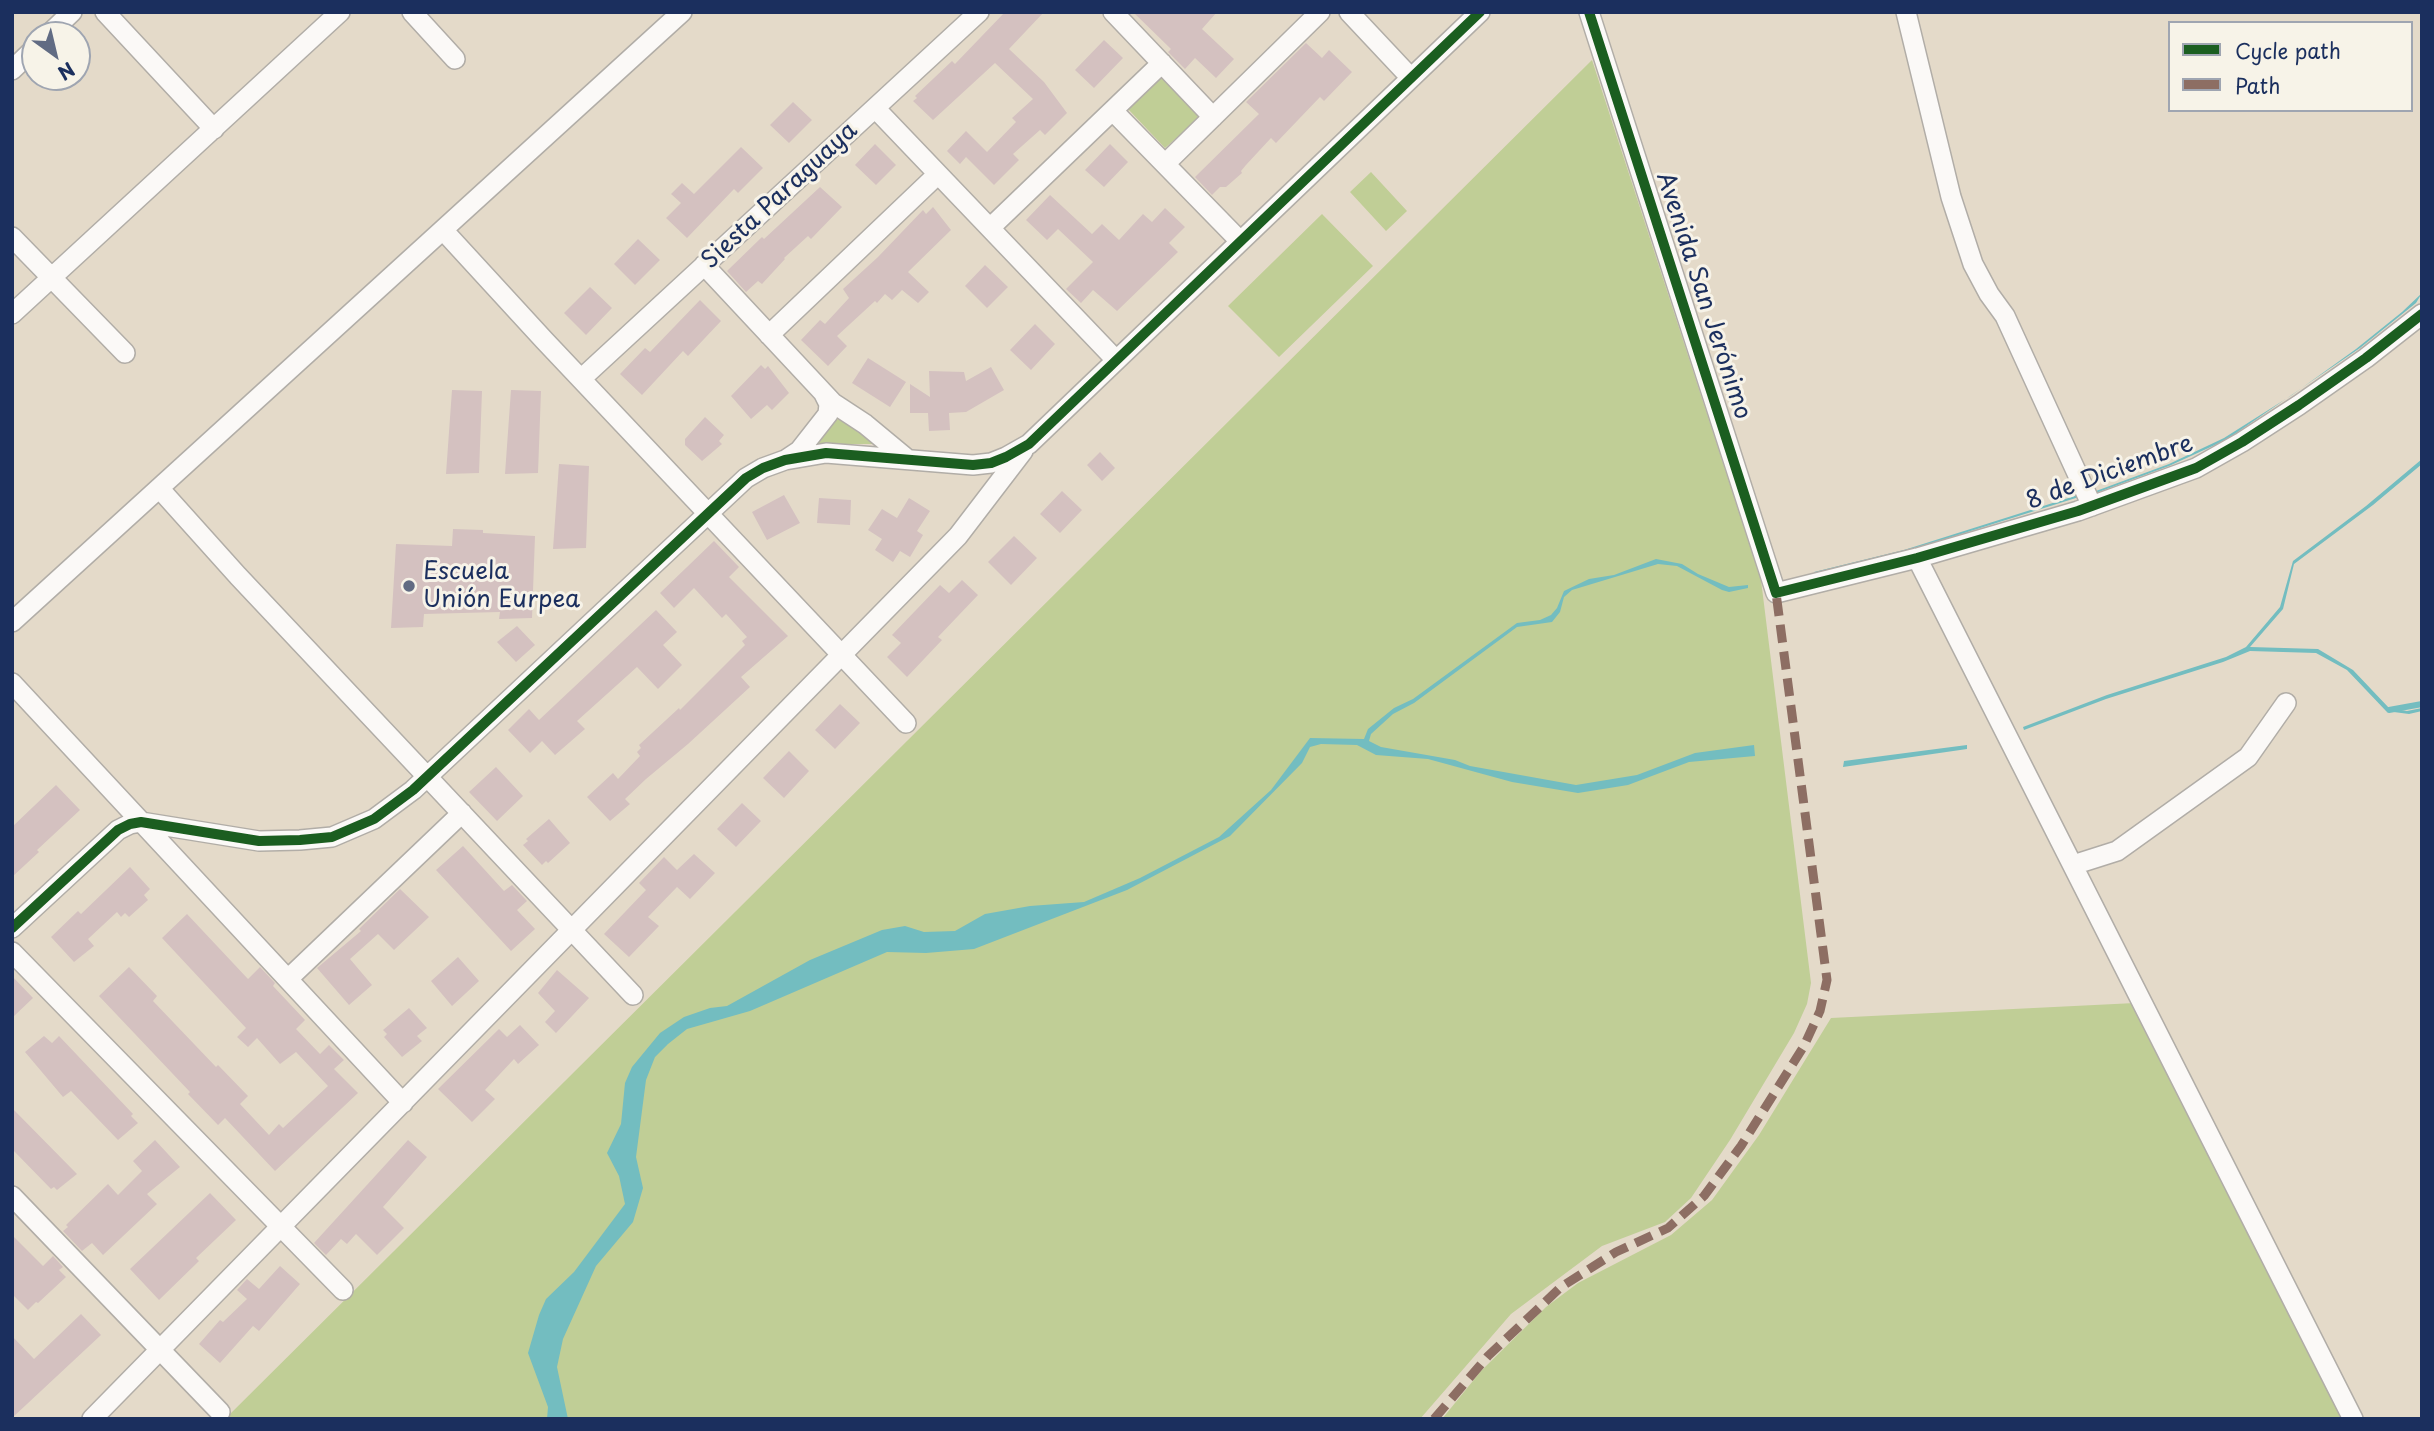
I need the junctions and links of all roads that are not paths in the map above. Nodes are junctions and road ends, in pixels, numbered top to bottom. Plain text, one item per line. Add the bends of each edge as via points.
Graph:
1 (106, 12) edge
2 (340, 12) edge
3 (412, 12) edge
4 (682, 12) edge
5 (979, 12) edge
6 (1113, 12) edge
7 (1320, 12) edge
8 (1349, 12) edge
9 (1480, 12) edge
10 (1589, 12) edge
11 (1906, 12) edge
12 (455, 59) dead end
13 (1162, 63) junction
14 (1411, 78) junction
15 (875, 108) junction
16 (1112, 111) junction
17 (1213, 117) junction
18 (214, 129) junction
19 (1165, 164) junction
20 (938, 174) junction
21 (990, 228) junction
22 (443, 230) junction
23 (12, 237) edge
24 (1240, 242) junction
25 (704, 265) junction
26 (52, 278) junction
27 (12, 314) edge
28 (2422, 314) edge
29 (769, 334) junction
30 (125, 353) dead end
31 (1116, 360) junction
32 (581, 379) junction
33 (824, 394) junction
34 (1029, 444) junction
35 (906, 458) junction
36 (785, 460) junction
37 (159, 488) junction
38 (2092, 506) junction
39 (708, 514) junction
40 (1917, 558) junction
41 (1776, 593) joint
42 (12, 622) edge
43 (842, 655) junction
44 (12, 683) edge
45 (2286, 703) dead end
46 (906, 723) dead end
47 (427, 777) junction
48 (462, 813) junction
49 (141, 822) junction
50 (2073, 865) junction
51 (12, 929) edge
52 (572, 930) junction
53 (12, 953) edge
54 (288, 979) junction
55 (633, 995) dead end
56 (402, 1103) junction
57 (12, 1196) edge
58 (281, 1227) junction
59 (343, 1290) dead end
60 (160, 1350) junction
61 (220, 1412) dead end
62 (92, 1419) edge
63 (2353, 1419) edge

1 - 18 street
2 - 18 street
3 - 12 street
4 - 22 street
5 - 15 street, Siesta Paraguaya
6 - 13 street
7 - 17 street
8 - 14 street
9 - 14 street
10 - 41 street, Avenida San Jerónimo
11 - 38 street via 1951,197 1973,264 2005,316
13 - 16 street
13 - 17 street
14 - 24 street
15 - 20 street
15 - 25 street, Siesta Paraguaya
16 - 19 street
16 - 21 street
17 - 19 street
18 - 26 street
19 - 24 street
20 - 21 street
20 - 29 street
21 - 31 street
22 - 32 street
22 - 37 street
23 - 26 street
24 - 31 street
25 - 29 street
25 - 32 street, Siesta Paraguaya
26 - 27 street
26 - 30 street
28 - 38 street, 8 de Diciembre via 2242,442 2196,468
29 - 33 street
31 - 34 street
32 - 39 street
33 - 35 street
33 - 36 street via 828,414 799,451
34 - 35 street via 992,463
34 - 43 street via 958,536
35 - 36 street via 826,453
36 - 39 street via 746,478
37 - 42 street
37 - 47 street
38 - 40 street, 8 de Diciembre
39 - 43 street
39 - 47 street
40 - 41 street, 8 de Diciembre
40 - 50 street
43 - 46 street
43 - 52 street
44 - 49 street
45 - 50 street via 2248,757 2137,839 2117,851
47 - 48 street
47 - 49 street via 374,819 332,837 259,841
48 - 52 street
48 - 54 street
49 - 51 street via 118,830
49 - 54 street
50 - 63 street
52 - 55 street
52 - 56 street
53 - 58 street
54 - 56 street
56 - 58 street
57 - 60 street
58 - 59 street
58 - 60 street
60 - 61 street
60 - 62 street

